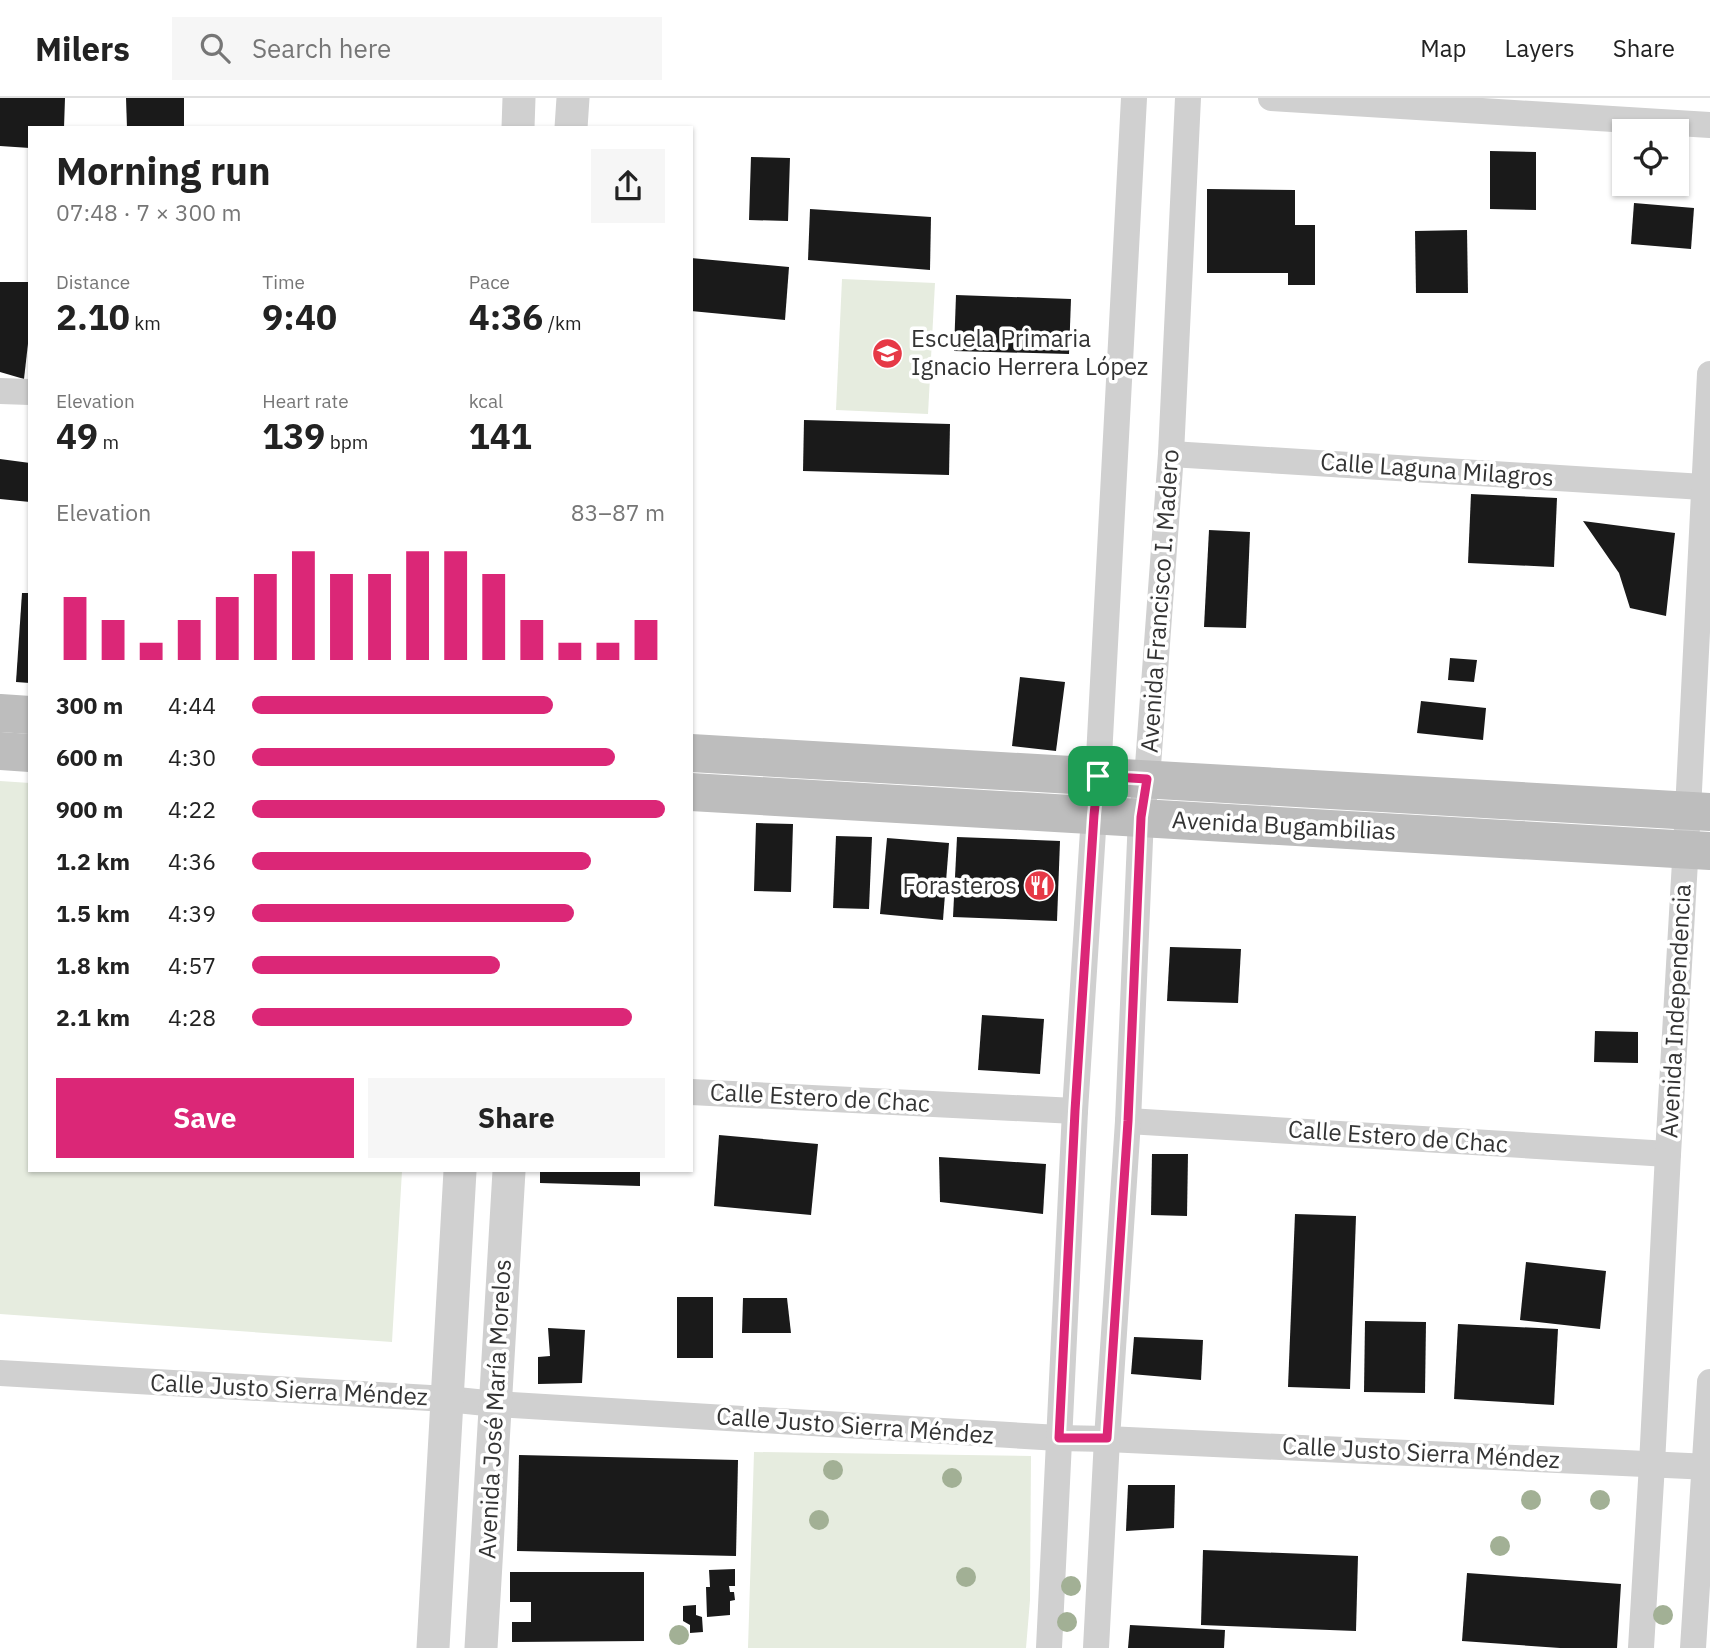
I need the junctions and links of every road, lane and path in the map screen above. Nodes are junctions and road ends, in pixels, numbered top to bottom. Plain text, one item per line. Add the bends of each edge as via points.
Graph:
1 (520, 98) edge
2 (573, 98) edge
3 (1134, 98) edge
4 (1188, 98) edge
5 (1271, 98) edge
6 (1710, 125) edge
7 (518, 126) edge
8 (571, 126) edge
9 (1710, 374) edge
10 (0, 391) edge
11 (28, 393) edge
12 (1171, 454) junction
13 (1703, 486) junction
14 (0, 713) edge
15 (28, 715) edge
16 (0, 751) edge
17 (28, 753) edge
18 (693, 753) edge
19 (1098, 776) junction
20 (1147, 779) junction
21 (693, 792) edge
22 (1699, 811) edge
23 (1094, 815) junction
24 (1141, 817) junction
25 (1698, 850) edge
26 (693, 1092) edge
27 (1075, 1111) junction
28 (1128, 1121) junction
29 (1668, 1154) junction
30 (460, 1172) edge
31 (509, 1172) edge
32 (0, 1373) edge
33 (1710, 1382) edge
34 (447, 1399) junction
35 (496, 1404) junction
36 (1059, 1438) junction
37 (1107, 1438) junction
38 (1652, 1464) junction
39 (1707, 1466) edge
40 (433, 1648) edge
41 (481, 1648) edge
42 (1049, 1648) edge
43 (1096, 1648) edge
44 (1641, 1648) edge
45 (1693, 1648) edge

1 - 7 street
2 - 8 street
3 - 19 street, Avenida Francisco I. Madero
4 - 12 street, Avenida Francisco I. Madero
5 - 6 street
9 - 13 street, Avenida Independencia
10 - 11 street
12 - 13 street, Calle Laguna Milagros
12 - 20 street, Avenida Francisco I. Madero
13 - 22 street, Avenida Independencia
14 - 15 main road
16 - 17 main road
18 - 19 main road, Avenida Bugambilias
19 - 20 main road, Avenida Bugambilias
19 - 23 street, Avenida Francisco I. Madero
20 - 22 main road, Avenida Bugambilias
20 - 24 street, Avenida Francisco I. Madero
21 - 23 main road, Avenida Bugambilias
22 - 25 street, Avenida Independencia
23 - 24 main road, Avenida Bugambilias
23 - 27 street, Avenida Francisco I. Madero
24 - 25 main road, Avenida Bugambilias
24 - 28 street, Avenida Francisco I. Madero
25 - 29 street, Avenida Independencia
26 - 27 street, Calle Estero de Chac
27 - 36 street, Avenida Francisco I. Madero
28 - 29 street, Calle Estero de Chac
28 - 37 street, Avenida Francisco I. Madero
29 - 38 street, Avenida Independencia
30 - 34 street, Avenida José María Morelos
31 - 35 street, Avenida José María Morelos
32 - 34 street, Calle Justo Sierra Méndez
33 - 39 street
34 - 35 street, Calle Justo Sierra Méndez
34 - 40 street, Avenida José María Morelos
35 - 36 street, Calle Justo Sierra Méndez
35 - 41 street, Avenida José María Morelos
36 - 37 street, Calle Justo Sierra Méndez
36 - 42 street, Avenida Francisco I. Madero
37 - 38 street, Calle Justo Sierra Méndez
37 - 43 street, Avenida Francisco I. Madero
38 - 39 street, Calle Justo Sierra Méndez
38 - 44 street, Avenida Independencia
39 - 45 street

